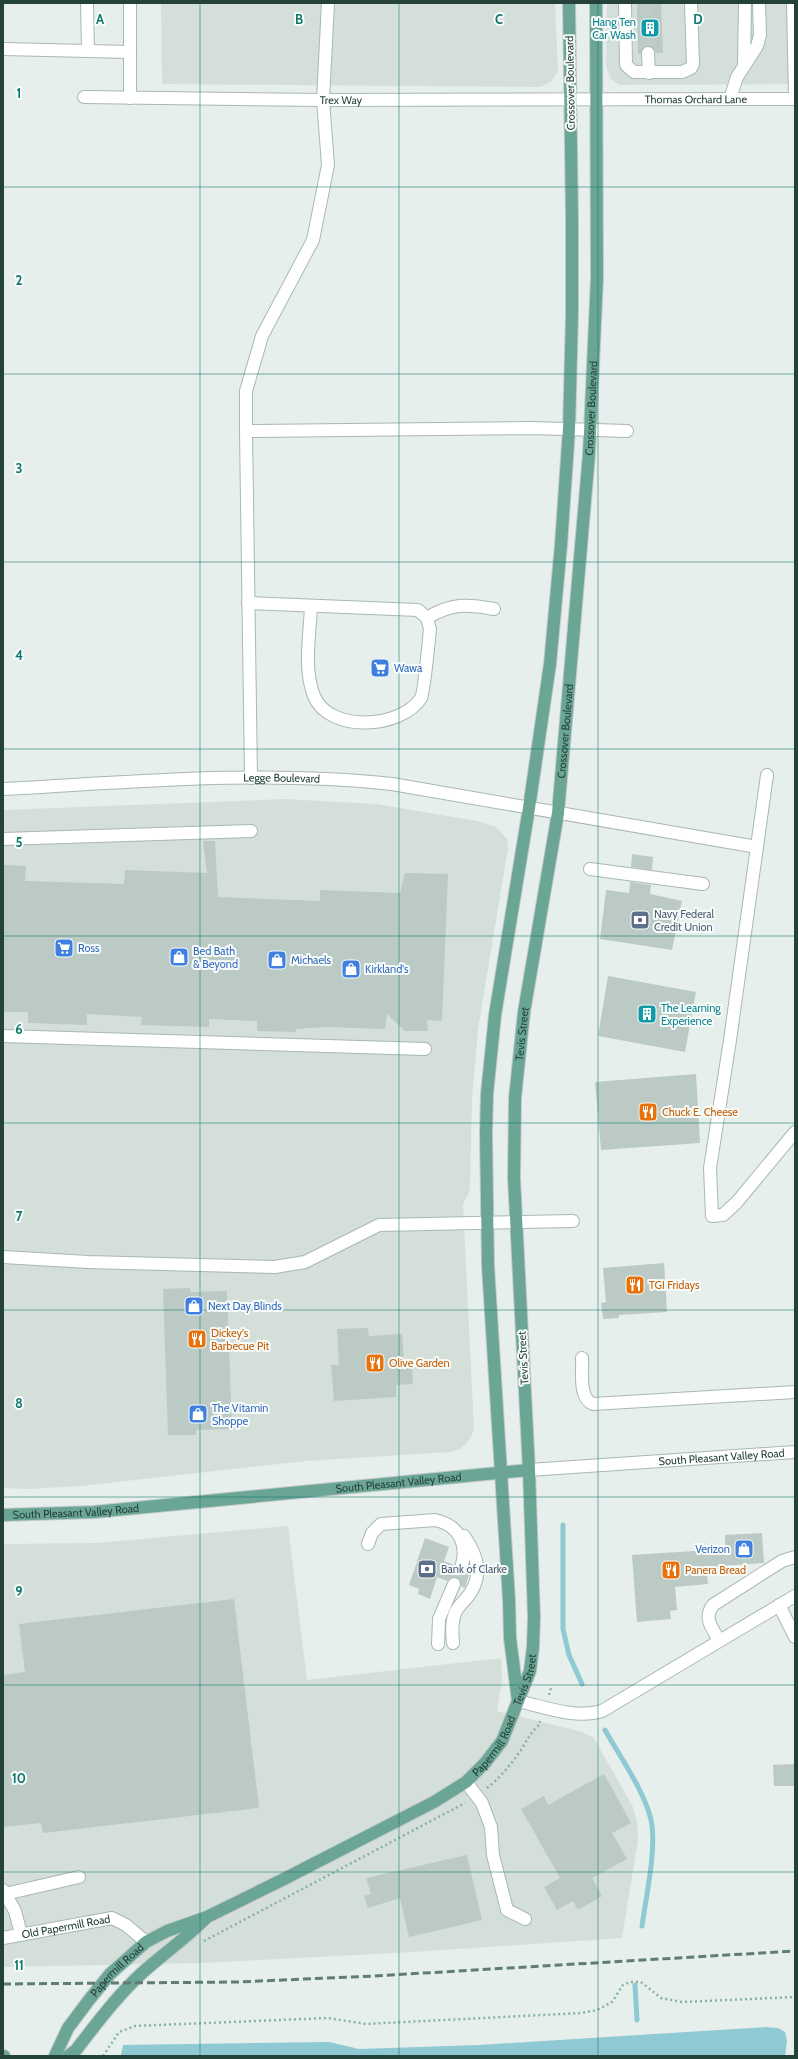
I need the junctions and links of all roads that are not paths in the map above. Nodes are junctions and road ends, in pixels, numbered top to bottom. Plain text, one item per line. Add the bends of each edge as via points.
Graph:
1 (87, 3) edge
2 (130, 3) edge
3 (328, 3) edge
4 (569, 3) edge
5 (596, 3) edge
6 (625, 3) edge
7 (691, 3) edge
8 (745, 3) edge
9 (759, 3) edge
10 (793, 3) edge
11 (3, 49) edge
12 (88, 51) junction
13 (130, 52) junction
14 (648, 53) tunnel mouth
15 (744, 65) junction
16 (649, 73) junction
17 (84, 97) dead end
18 (130, 98) junction
19 (570, 99) junction
20 (598, 99) junction
21 (730, 99) junction
22 (795, 99) edge
23 (323, 100) junction
24 (570, 429) junction
25 (591, 429) junction
26 (246, 431) junction
27 (627, 431) dead end
28 (248, 603) junction
29 (311, 606) junction
30 (494, 609) dead end
31 (427, 618) junction
32 (767, 775) dead end
33 (251, 778) junction
34 (3, 789) edge
35 (529, 808) junction
36 (558, 813) junction
37 (251, 831) dead end
38 (3, 839) edge
39 (757, 847) junction
40 (590, 869) dead end
41 (703, 884) dead end
42 (3, 1036) edge
43 (425, 1049) dead end
44 (795, 1132) edge
45 (574, 1221) dead end
46 (487, 1223) junction
47 (517, 1223) junction
48 (3, 1257) edge
49 (582, 1358) dead end
50 (795, 1392) edge
51 (795, 1452) edge
52 (529, 1470) junction
53 (501, 1472) junction
54 (3, 1514) edge
55 (453, 1527) junction
56 (368, 1544) dead end
57 (795, 1557) edge
58 (461, 1568) tunnel mouth
59 (454, 1584) tunnel mouth
60 (795, 1596) edge
61 (779, 1605) junction
62 (795, 1637) edge
63 (720, 1640) junction
64 (453, 1643) dead end
65 (438, 1644) dead end
66 (518, 1701) junction
67 (466, 1782) junction
68 (79, 1877) dead end
69 (4, 1892) edge
70 (207, 1917) junction
71 (525, 1919) dead end
72 (21, 1934) junction
73 (3, 1938) edge
74 (146, 1942) junction
75 (55, 2056) edge
76 (68, 2056) edge

1 - 12 street
2 - 13 street
3 - 23 street
4 - 19 main road, Crossover Boulevard
5 - 20 main road, Crossover Boulevard
6 - 16 street via 626,65 634,72
7 - 16 street via 691,68 682,72
8 - 15 street
9 - 15 street via 760,35
10 - 22 street
11 - 12 street
12 - 13 street
13 - 18 street
14 - 16 street
15 - 21 street
17 - 18 street, Trex Way
18 - 23 street, Trex Way
19 - 20 street, Trex Way
19 - 23 street, Trex Way
19 - 24 main road, Crossover Boulevard
20 - 21 street, Thomas Orchard Lane
20 - 25 main road, Crossover Boulevard via 597,278
21 - 22 street, Thomas Orchard Lane
23 - 26 street via 328,165 312,240 262,336 246,392
24 - 25 street
24 - 26 street
24 - 35 main road, Crossover Boulevard via 550,664
25 - 27 street
25 - 36 main road, Crossover Boulevard
26 - 28 street
28 - 29 street
28 - 33 street
29 - 31 street via 418,610
29 - 31 street via 308,679 315,698 326,711 343,719 367,723 389,720 405,713 422,697 430,629
30 - 31 street via 459,605 442,609
32 - 39 street
33 - 34 street, Legge Boulevard
33 - 35 street, Legge Boulevard via 355,780
35 - 36 street, Legge Boulevard
35 - 46 main road, Tevis Street via 495,1015 491,1054 486,1134
36 - 39 street, Legge Boulevard
36 - 47 main road, Tevis Street via 519,1054 514,1178
37 - 38 street
39 - 44 street via 710,1168 712,1216 723,1215 736,1202
40 - 41 street
42 - 43 street
45 - 47 street
46 - 47 street
46 - 48 street via 378,1226 305,1262 275,1267
46 - 53 main road, Tevis Street
47 - 52 main road, Tevis Street
49 - 50 street via 584,1393 587,1400 593,1404
51 - 52 street, South Pleasant Valley Road
52 - 53 main road, South Pleasant Valley Road
52 - 66 main road, Tevis Street via 533,1647 530,1671
53 - 54 main road, South Pleasant Valley Road via 94,1512
53 - 66 main road, Tevis Street via 510,1638
55 - 56 street via 436,1520 381,1524 372,1533
55 - 58 street via 459,1535 463,1549
55 - 64 street via 469,1544 475,1556 478,1574 471,1592 456,1612 452,1627
57 - 63 street via 782,1561 713,1605 708,1617 710,1626
59 - 65 street via 439,1620
60 - 61 street, Papermill Road
61 - 62 street
61 - 63 street, Papermill Road
63 - 66 street, Papermill Road via 593,1714 574,1713
66 - 67 main road, Papermill Road via 502,1741
67 - 70 main road, Papermill Road via 434,1802
67 - 71 street via 482,1803 490,1827 493,1855 507,1910
68 - 69 street
69 - 72 street via 15,1911
70 - 74 main road, Papermill Road via 166,1931
70 - 76 main road, Papermill Road via 121,1994 76,2050
72 - 73 street, Old Papermill Road
72 - 74 street, Old Papermill Road via 112,1918 126,1925
74 - 75 main road, Papermill Road via 110,1974 89,2000 68,2028

